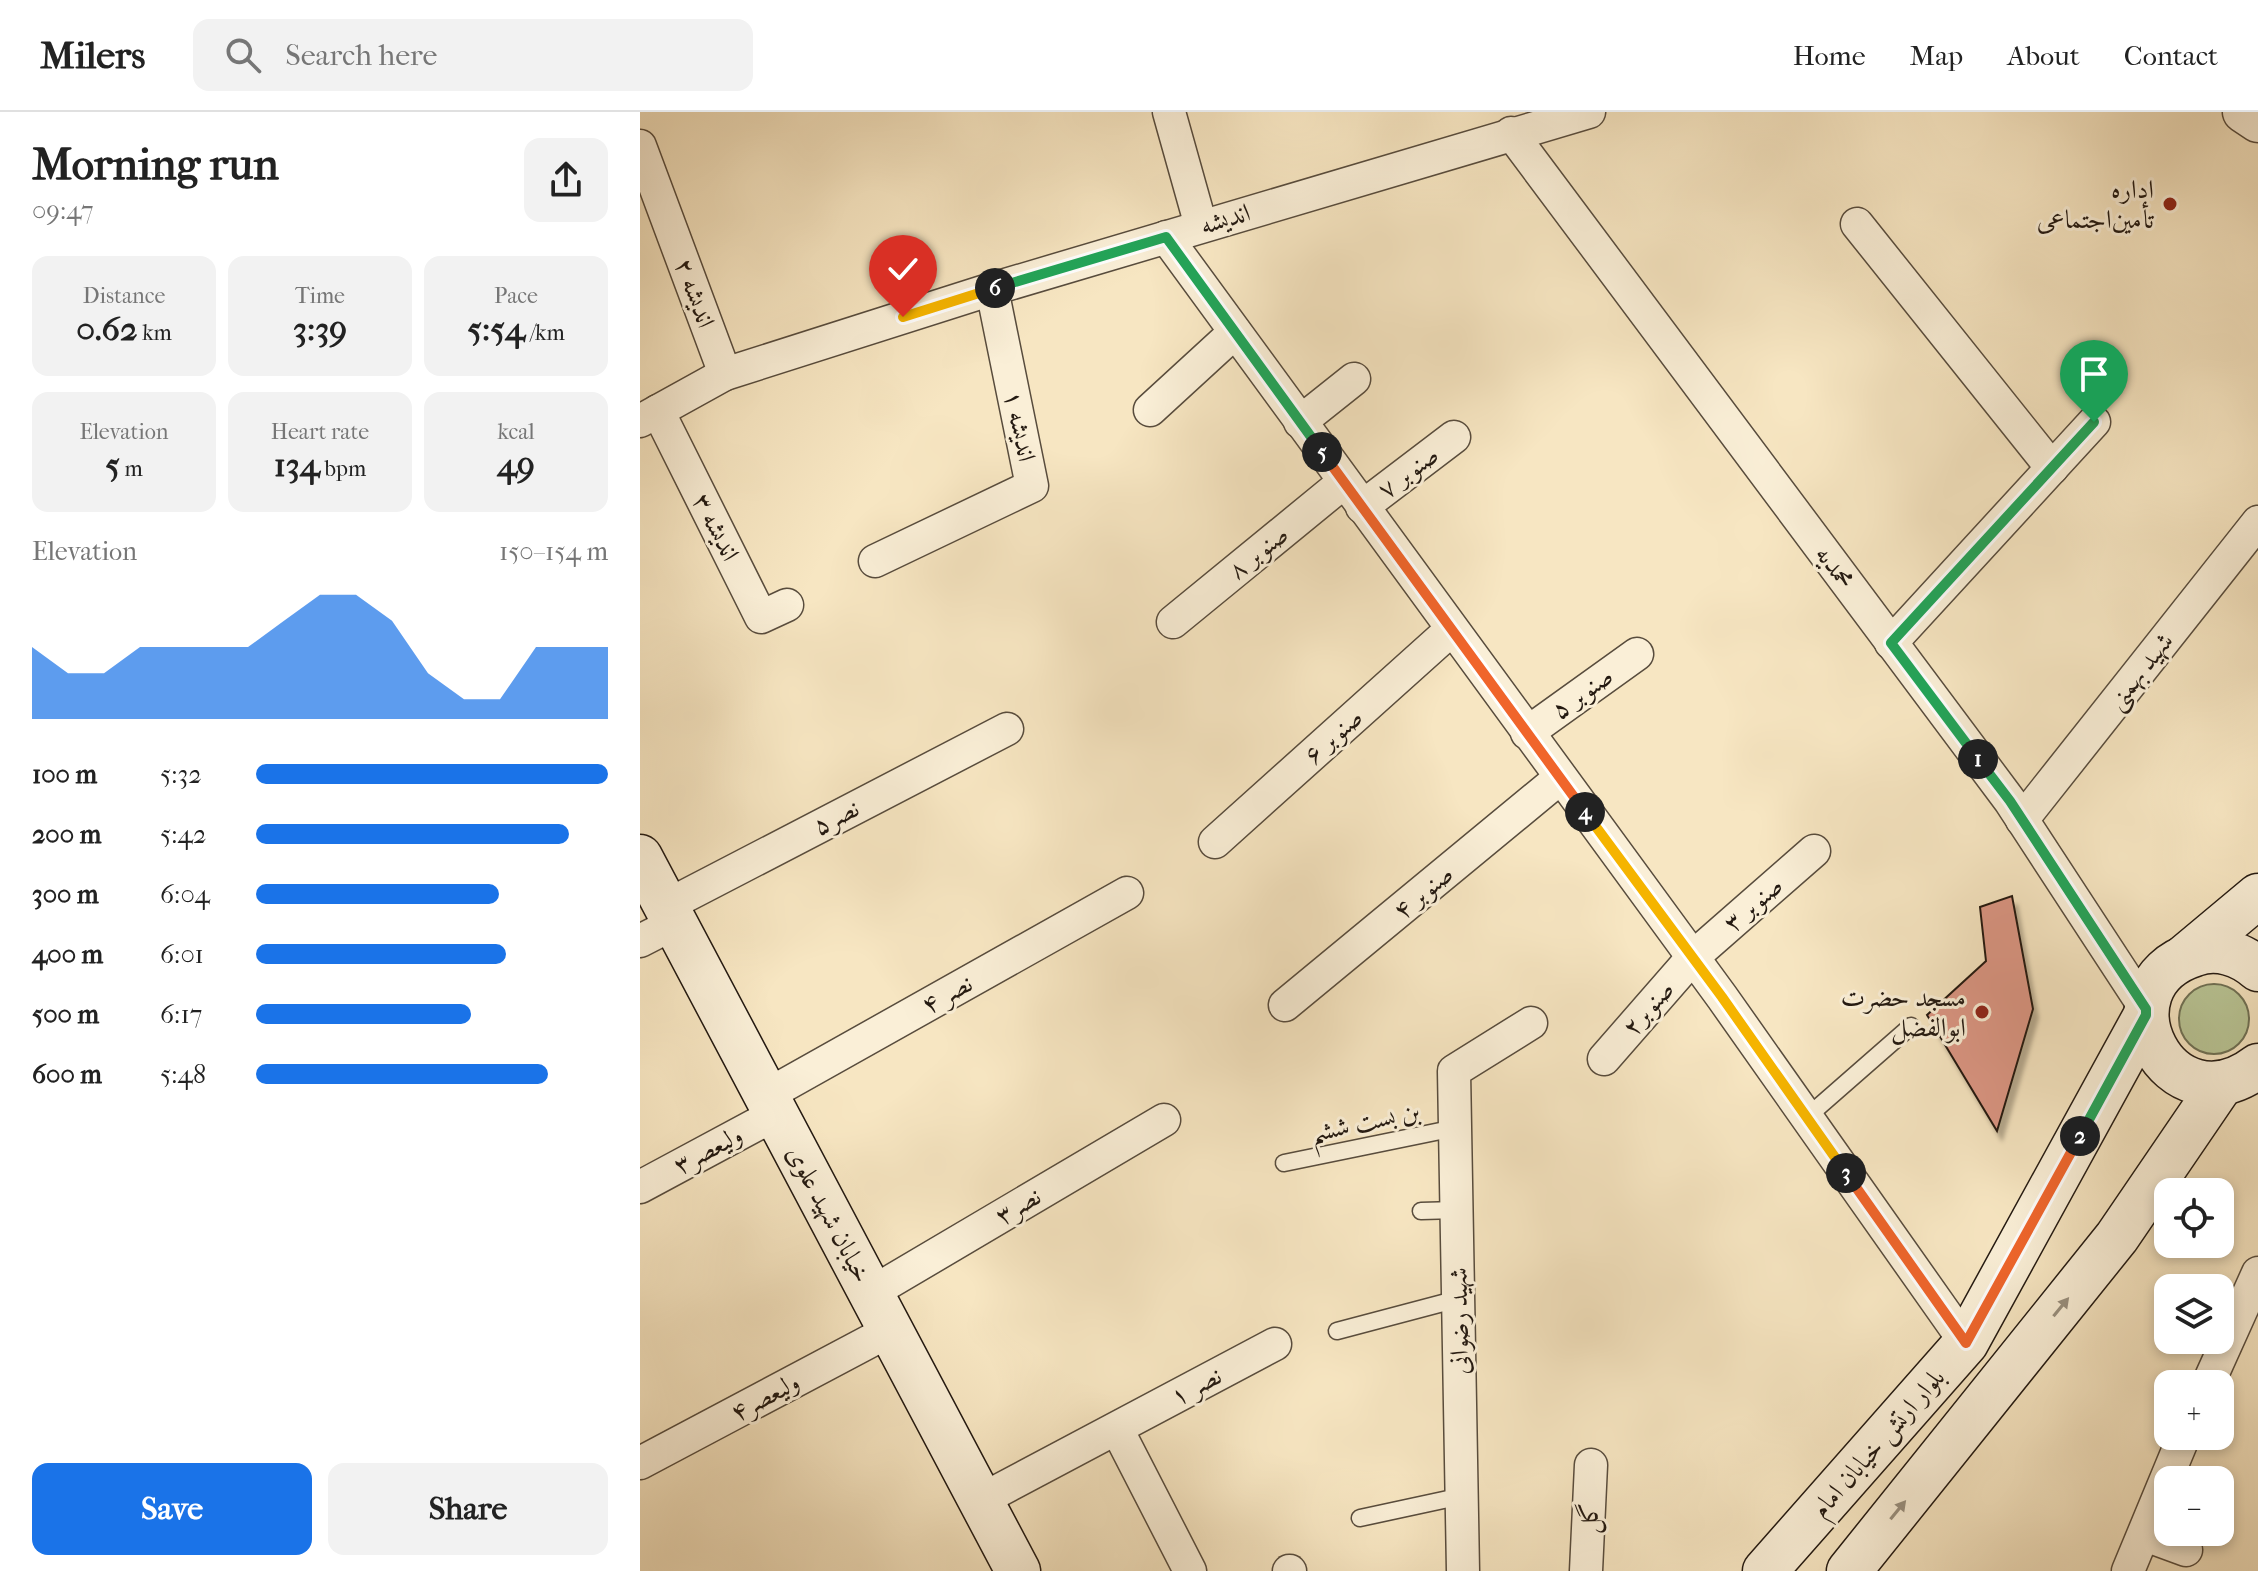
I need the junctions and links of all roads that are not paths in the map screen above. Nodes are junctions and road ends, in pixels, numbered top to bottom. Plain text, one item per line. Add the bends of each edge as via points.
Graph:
1 (1169, 112) edge
2 (1589, 112) edge
3 (2243, 112) edge
4 (2258, 122) edge
5 (1511, 133) junction
6 (643, 161) edge
7 (1857, 224) dead end
8 (1201, 226) junction
9 (1166, 237) junction
10 (992, 289) junction
11 (1235, 332) junction
12 (725, 374) junction
13 (1354, 379) dead end
14 (1150, 410) dead end
15 (649, 416) edge
16 (1300, 422) junction
17 (2094, 422) dead end
18 (1454, 437) dead end
19 (2052, 468) junction
20 (1353, 494) junction
21 (2258, 522) edge
22 (875, 561) dead end
23 (787, 605) dead end
24 (1173, 622) dead end
25 (1451, 630) junction
26 (1891, 643) junction
27 (1637, 654) dead end
28 (1007, 729) dead end
29 (1527, 733) junction
30 (1560, 778) junction
31 (2022, 820) junction
32 (1215, 842) dead end
33 (1814, 851) dead end
34 (640, 857) edge
35 (1127, 893) dead end
36 (2258, 896) edge
37 (660, 923) edge
38 (1693, 957) junction
39 (2185, 957) junction
40 (2258, 969) edge
41 (1285, 1005) dead end
42 (2146, 1012) junction
43 (1531, 1023) dead end
44 (1911, 1026) dead end
45 (1604, 1059) dead end
46 (2244, 1079) edge
47 (772, 1105) junction
48 (1807, 1117) junction
49 (1164, 1120) dead end
50 (1455, 1128) junction
51 (1284, 1163) dead end
52 (640, 1187) edge
53 (1457, 1210) junction
54 (1421, 1211) dead end
55 (2258, 1273) edge
56 (1458, 1299) junction
57 (881, 1312) junction
58 (1337, 1331) dead end
59 (1966, 1343) junction
60 (1275, 1344) dead end
61 (2214, 1370) edge
62 (1117, 1429) junction
63 (2178, 1450) edge
64 (640, 1463) edge
65 (1591, 1465) dead end
66 (1462, 1496) junction
67 (981, 1500) junction
68 (1360, 1518) dead end
69 (2145, 1535) junction
70 (2186, 1550) dead end
71 (1018, 1571) edge
72 (1190, 1571) edge
73 (1463, 1571) edge
74 (1586, 1571) edge
75 (1765, 1571) edge
76 (1849, 1571) edge
77 (2128, 1571) edge

1 - 8 street
2 - 5 street, اندیشه
3 - 4 street
5 - 8 street, اندیشه
5 - 26 street, محمدیه
6 - 12 street, اندیشه ۲
7 - 19 street
8 - 9 street, اندیشه
9 - 10 street, اندیشه
9 - 11 street
10 - 12 street, اندیشه
10 - 22 street, اندیشه ۱ via 1032,486
11 - 14 street
11 - 16 street
12 - 15 street, اندیشه
13 - 16 street
15 - 23 street, اندیشه ۳ via 761,617
16 - 20 street
17 - 19 street
18 - 20 street, صنوبر ۷
19 - 26 street
20 - 24 street, صنوبر ۸
20 - 25 street
21 - 31 street, شهید بهمنی
25 - 29 street
25 - 32 street, صنوبر ۶
26 - 31 street, محمدیه
27 - 29 street, صنوبر ۵
28 - 37 street, نصر۵
29 - 30 street
30 - 38 street
30 - 41 street, صنوبر ۴
31 - 42 street, محمدیه
33 - 38 street, صنوبر ۳
34 - 37 main road, خیابان شهید علوی
35 - 47 street, نصر ۴
36 - 39 main road, بلوار ارتش خیابان امام
37 - 47 main road, خیابان شهید علوی
38 - 45 street, صنوبر۲
38 - 48 street
39 - 40 main road via 2219,951
39 - 42 main road, بلوار ارتش خیابان امام via 2166,969
42 - 46 main road via 2148,1034 2168,1067 2193,1080
42 - 59 main road, بلوار ارتش خیابان امام
43 - 50 street, شهید رضوانی via 1454,1071
44 - 48 lane
76 -> 46 main road, بلوار ارتش خیابان امام
47 - 52 street, ولیعصر۳
47 - 57 main road, خیابان شهید علوی
48 - 59 street
49 - 57 street, نصر۳
50 - 51 lane, بن بست ششم
50 - 53 street, شهید رضوانی
53 - 54 lane
53 - 56 street, شهید رضوانی
55 - 61 street
56 - 58 lane
56 - 66 street, شهید رضوانی
57 - 64 street, ولیعصر۴
57 - 67 main road, خیابان شهید علوی
59 - 75 main road, بلوار ارتش خیابان امام
60 - 62 street, نصر ۱
62 - 67 street, نصر ۱
62 - 72 street
63 - 69 street
65 - 74 street, گل
66 - 68 lane
66 - 73 street, شهید رضوانی
67 - 71 main road, خیابان شهید علوی
69 - 70 street
69 - 77 street

